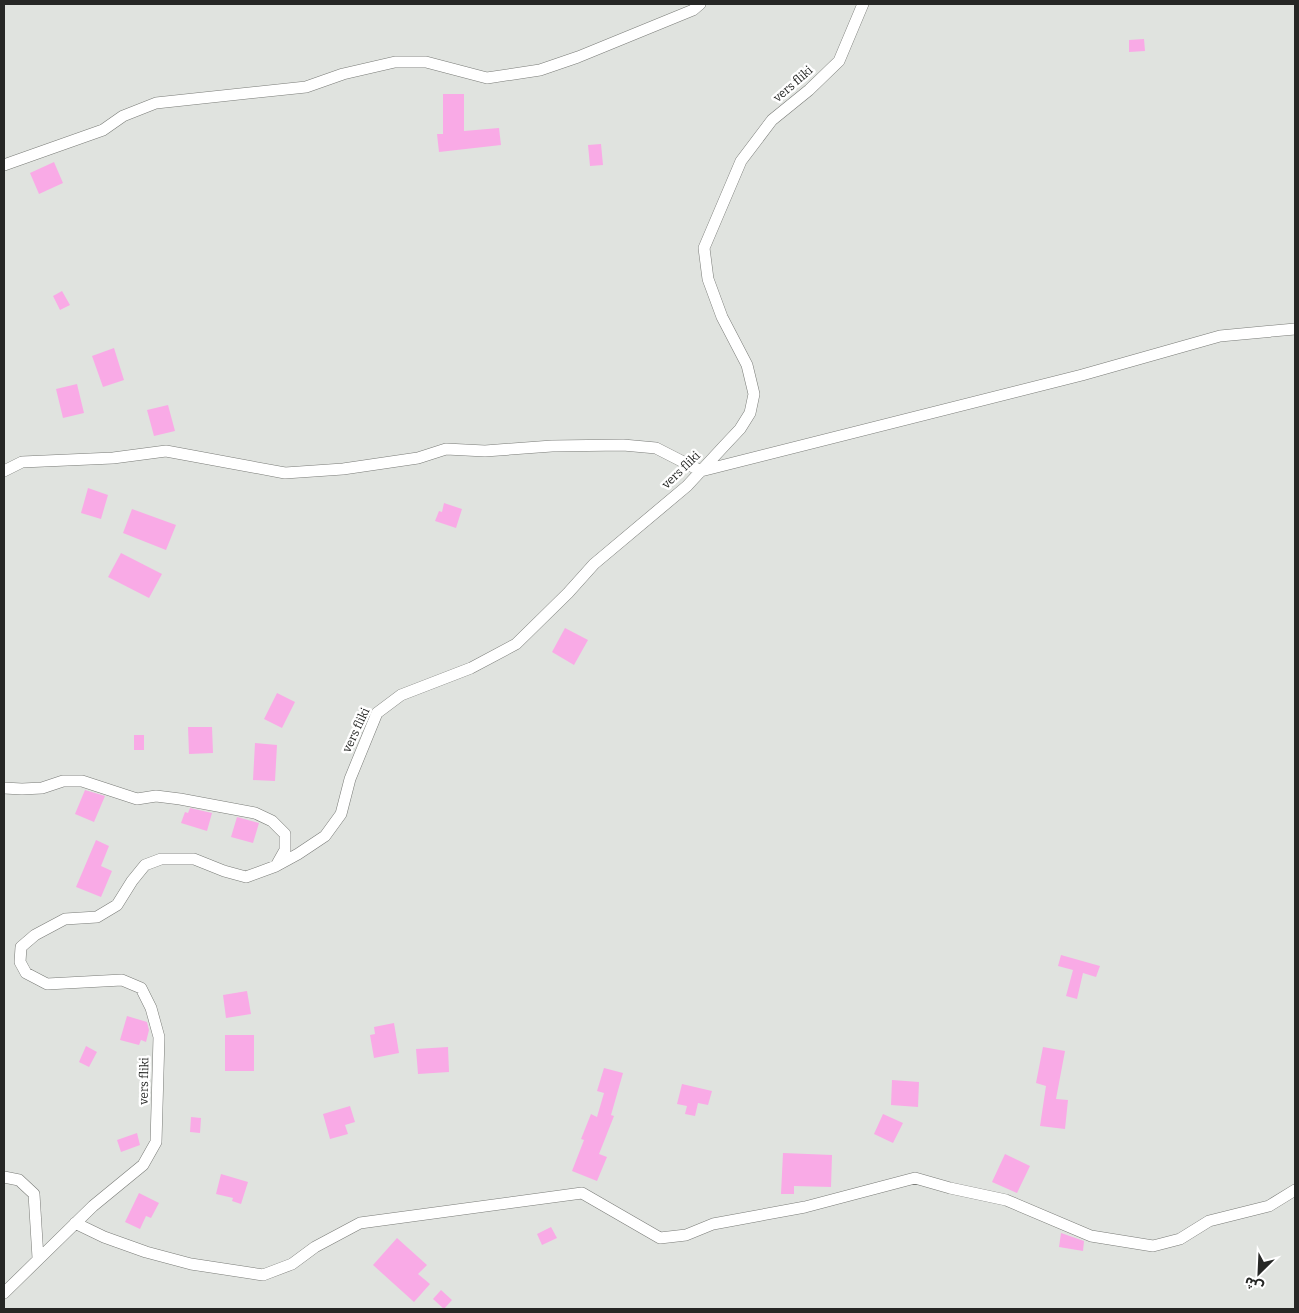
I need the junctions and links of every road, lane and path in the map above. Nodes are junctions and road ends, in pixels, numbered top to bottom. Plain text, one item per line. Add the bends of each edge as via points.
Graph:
1 (700, 4) edge
2 (863, 4) edge
3 (4, 165) edge
4 (1295, 328) edge
5 (4, 471) edge
6 (701, 471) junction
7 (4, 788) edge
8 (276, 866) junction
9 (4, 1177) edge
10 (1295, 1190) edge
11 (75, 1223) junction
12 (38, 1258) junction
13 (4, 1293) edge

1 - 3 street via 693,10 540,70 488,78 426,62 395,62 343,74 306,87 156,103 123,116 103,130
2 - 6 street, vers fliki via 839,61 772,120 741,161 704,248 708,279 722,317 747,365 754,394 750,413 740,428
4 - 6 street via 1220,336 1082,375
5 - 6 street via 22,462 112,458 166,451 285,473 343,469 418,458 446,449 485,451 623,445 656,448
6 - 8 street, vers fliki via 594,564 516,644 471,668 401,695 377,713 350,779 341,814 325,836
7 - 8 street via 32,789 63,781 82,782 136,800 156,796 255,814 272,821 285,834 285,850
8 - 11 street, vers fliki via 246,877 194,859 161,859 145,866 117,904 96,917 65,919 35,935 21,947 20,962 26,973 47,984 122,980 141,988 159,1037 156,1142 143,1166
9 - 12 street via 19,1180 34,1194
10 - 11 street via 1268,1206 1209,1221 1180,1240 1153,1246 1091,1236 1006,1200 915,1178 805,1207 713,1224 686,1235 660,1238 582,1193 360,1222 292,1264 263,1275 191,1264 146,1252
11 - 12 street, vers fliki
12 - 13 street, vers fliki

